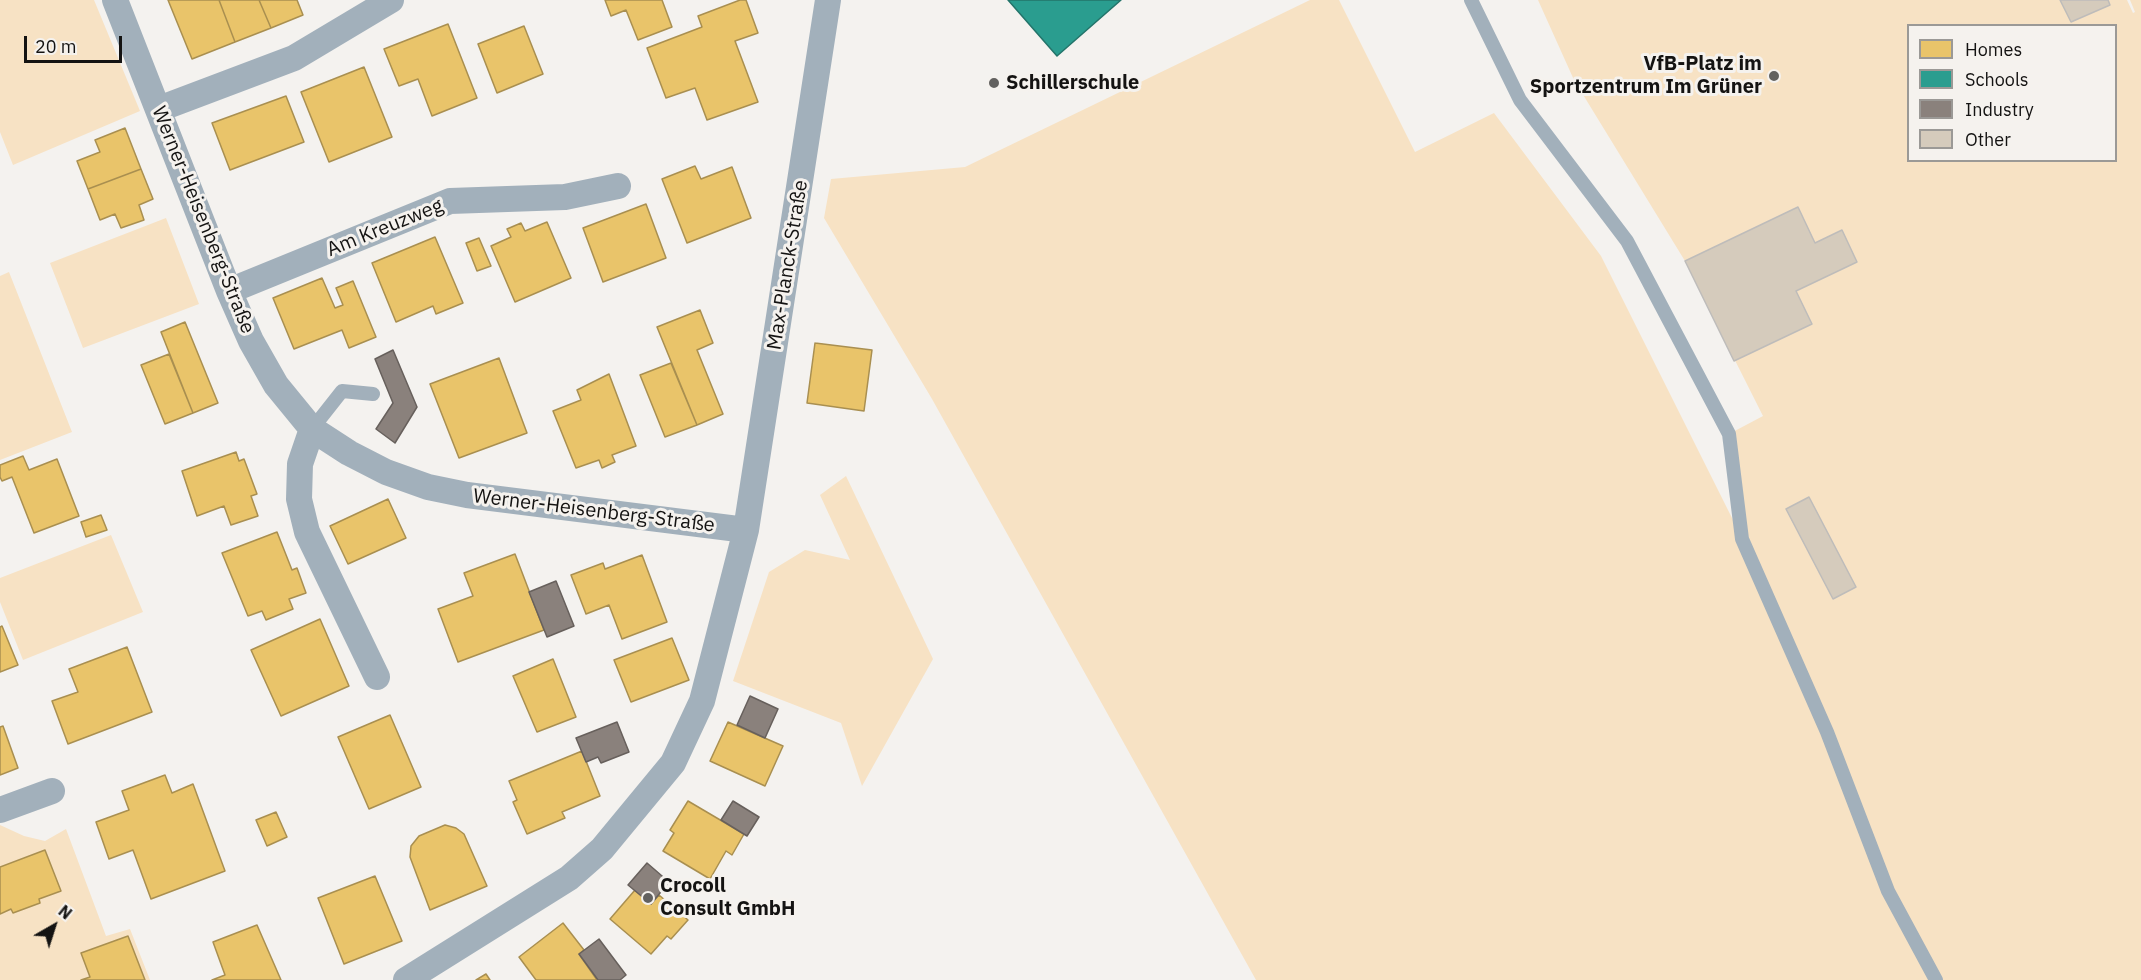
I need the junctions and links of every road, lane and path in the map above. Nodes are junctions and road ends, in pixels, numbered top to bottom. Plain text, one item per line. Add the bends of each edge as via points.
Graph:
1 (115, 0) edge
2 (391, 0) edge
3 (828, 0) edge
4 (1471, 0) edge
5 (159, 109) junction
6 (618, 186) dead end
7 (229, 291) junction
8 (373, 394) dead end
9 (312, 429) junction
10 (746, 530) junction
11 (377, 677) dead end
12 (51, 791) dead end
13 (0, 810) edge
14 (406, 980) edge
15 (1936, 980) edge

1 - 5 street, Werner-Heisenberg-Straße
2 - 5 street via 294,58
3 - 10 street, Max-Planck-Straße
4 - 15 lane via 1520,100 1627,241 1729,434 1742,539 1827,732 1888,891
5 - 7 street, Werner-Heisenberg-Straße
6 - 7 street, Am Kreuzweg via 565,197 450,201
7 - 9 street, Werner-Heisenberg-Straße via 276,385
8 - 9 lane via 342,391
9 - 10 street, Werner-Heisenberg-Straße via 386,472 428,487
9 - 11 street via 300,464 299,499 307,532
10 - 14 street, Max-Planck-Straße via 702,701 673,763 623,826 569,878
12 - 13 street

